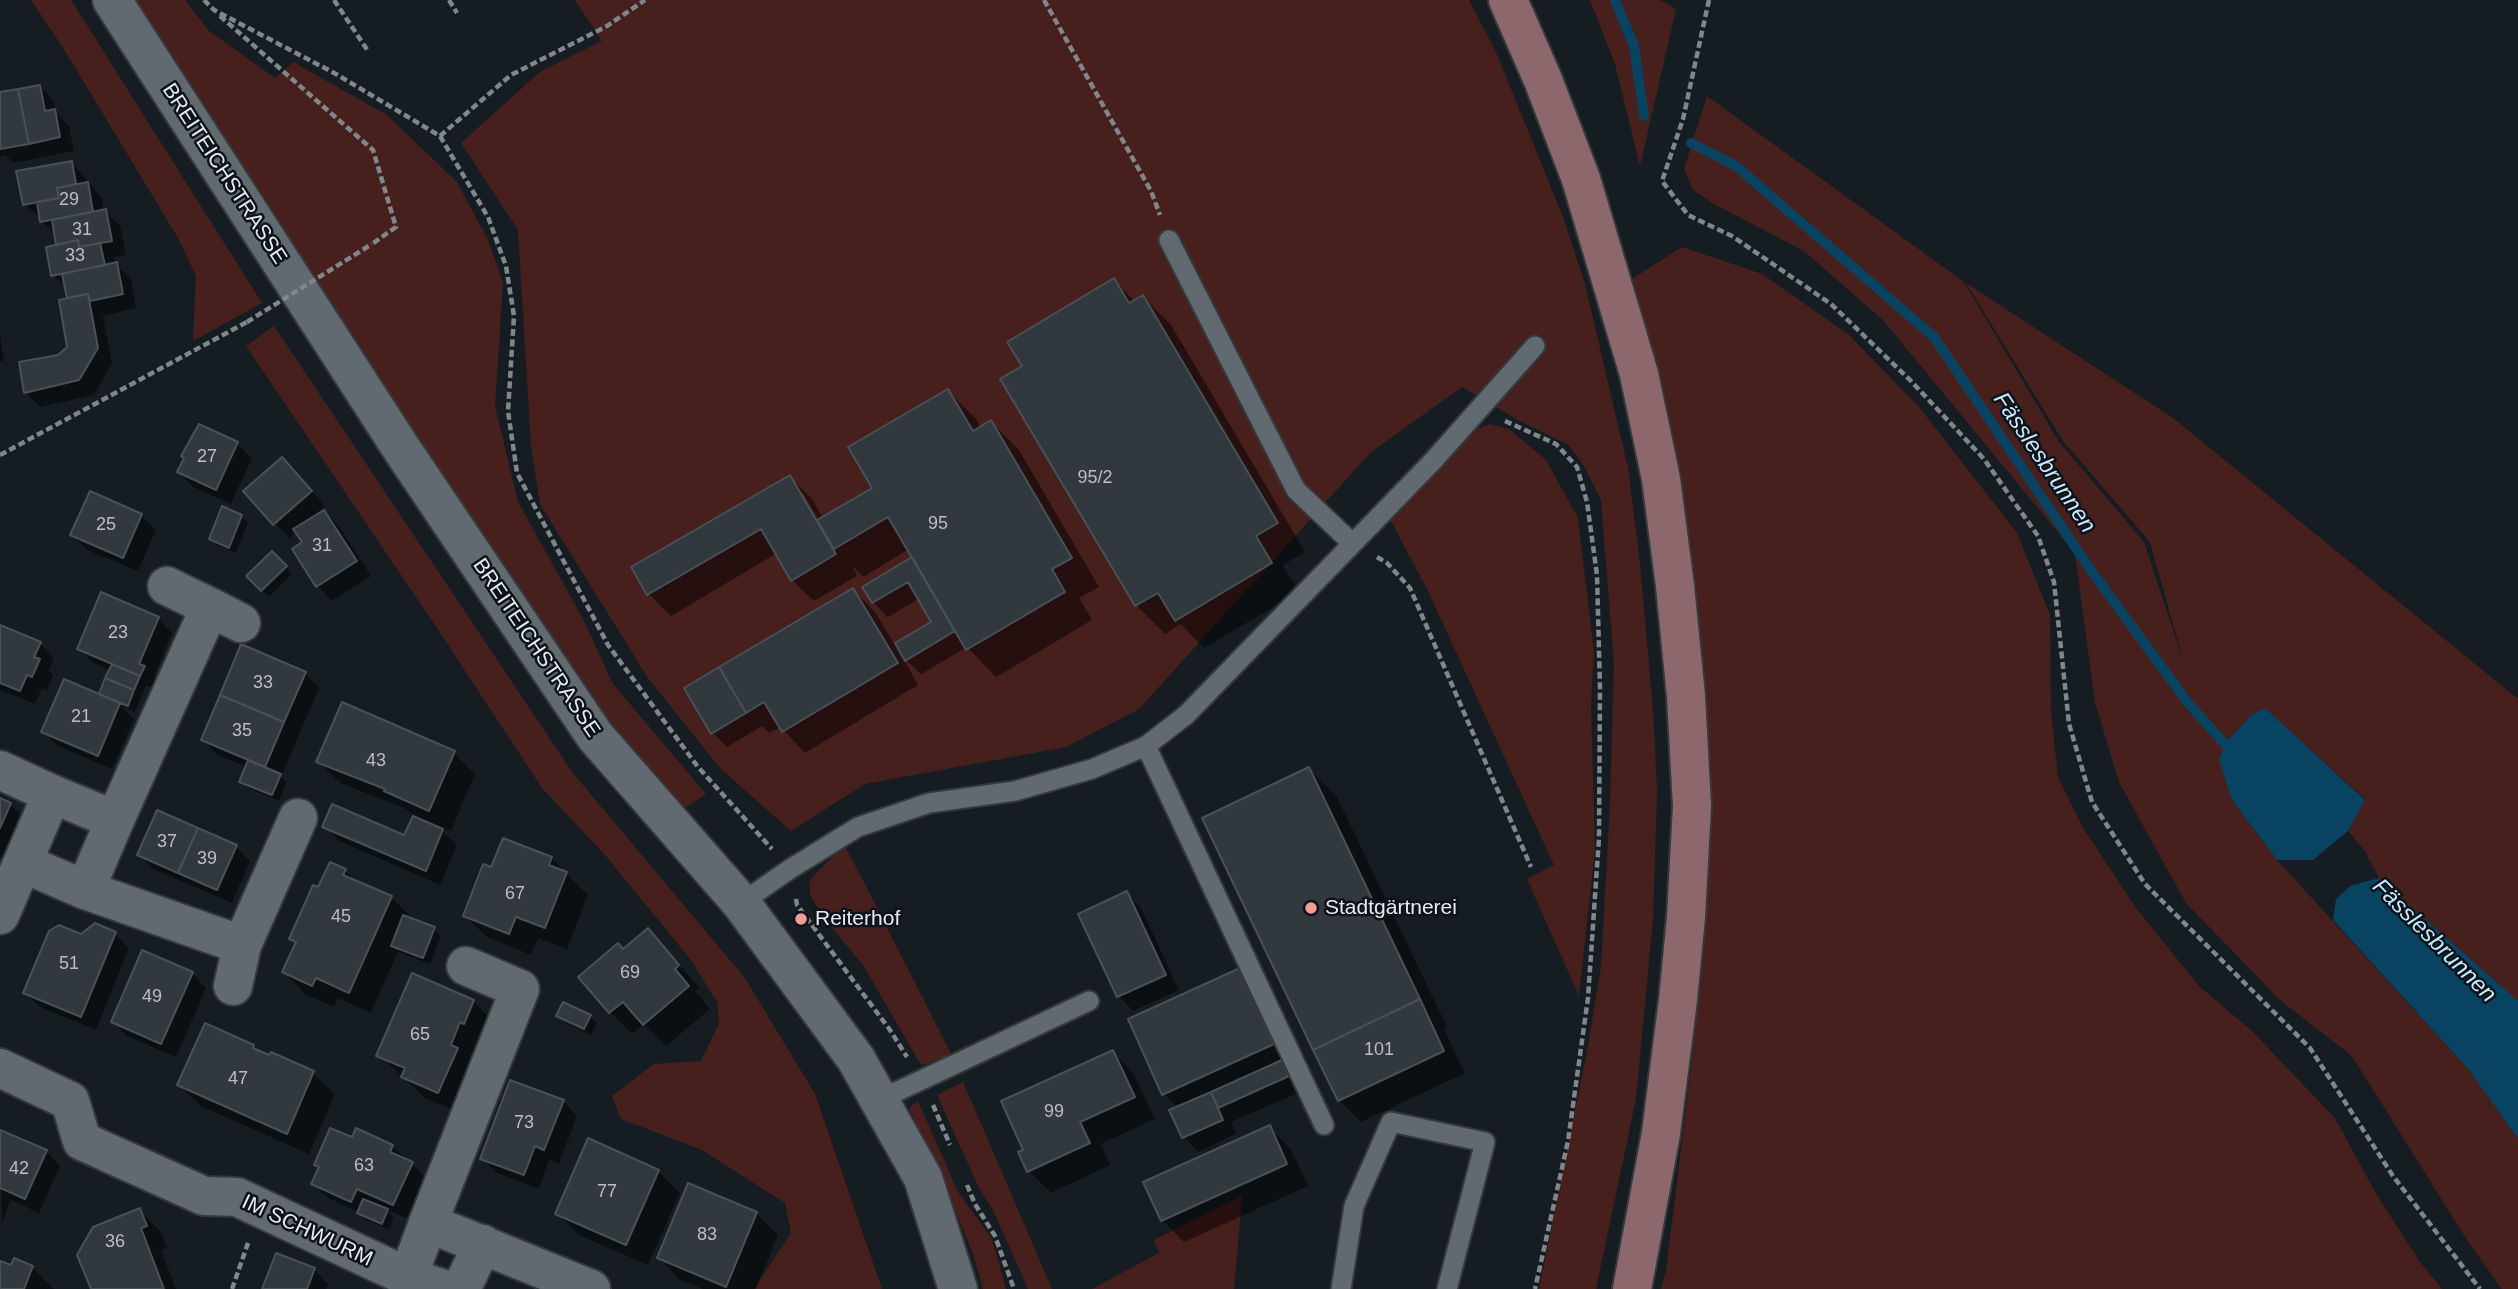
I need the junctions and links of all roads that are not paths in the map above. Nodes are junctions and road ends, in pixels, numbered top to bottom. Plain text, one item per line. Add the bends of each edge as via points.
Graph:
1 (112, 0) edge
2 (1508, 0) edge
3 (1169, 240) road end
4 (1535, 346) dead end
5 (1352, 543) junction
6 (167, 586) dead end
7 (1146, 746) junction
8 (0, 770) edge
9 (52, 794) junction
10 (298, 818) dead end
11 (115, 820) junction
12 (23, 863) junction
13 (85, 890) junction
14 (741, 903) junction
15 (0, 915) edge
16 (242, 946) junction
17 (467, 967) dead end
18 (233, 986) dead end
19 (1089, 1001) dead end
20 (0, 1068) edge
21 (879, 1100) junction
22 (1324, 1125) dead end
23 (428, 1223) junction
24 (483, 1244) junction
25 (408, 1277) junction
26 (444, 1289) edge
27 (461, 1289) edge
28 (591, 1289) edge
29 (958, 1289) edge
30 (1341, 1289) edge
31 (1447, 1289) edge
32 (1632, 1289) edge

1 - 14 street, BREITEICHSTRASSE via 401,448 595,736
2 - 32 main road via 1581,179 1639,374 1661,480 1686,696 1692,806 1681,973 1661,1133
3 - 5 lane via 1296,490
4 - 5 lane via 1433,461
5 - 7 lane via 1186,715
6 - 11 street via 226,615
7 - 14 lane via 1092,769 1015,791 929,803 858,827
7 - 22 lane
8 - 9 street
9 - 11 street
9 - 12 street
10 - 16 street
11 - 13 street
12 - 13 street
12 - 15 street
13 - 16 street
14 - 21 street, BREITEICHSTRASSE via 856,1059
16 - 18 street
17 - 23 street via 520,989
19 - 21 lane
20 - 25 street, IM SCHWURM via 70,1101 82,1142 204,1196 237,1197
21 - 29 street, BREITEICHSTRASSE via 923,1178
23 - 24 street
23 - 25 street
24 - 27 street
24 - 28 street
25 - 26 street, IM SCHWURM
30 - 31 lane via 1354,1206 1391,1122 1485,1142

